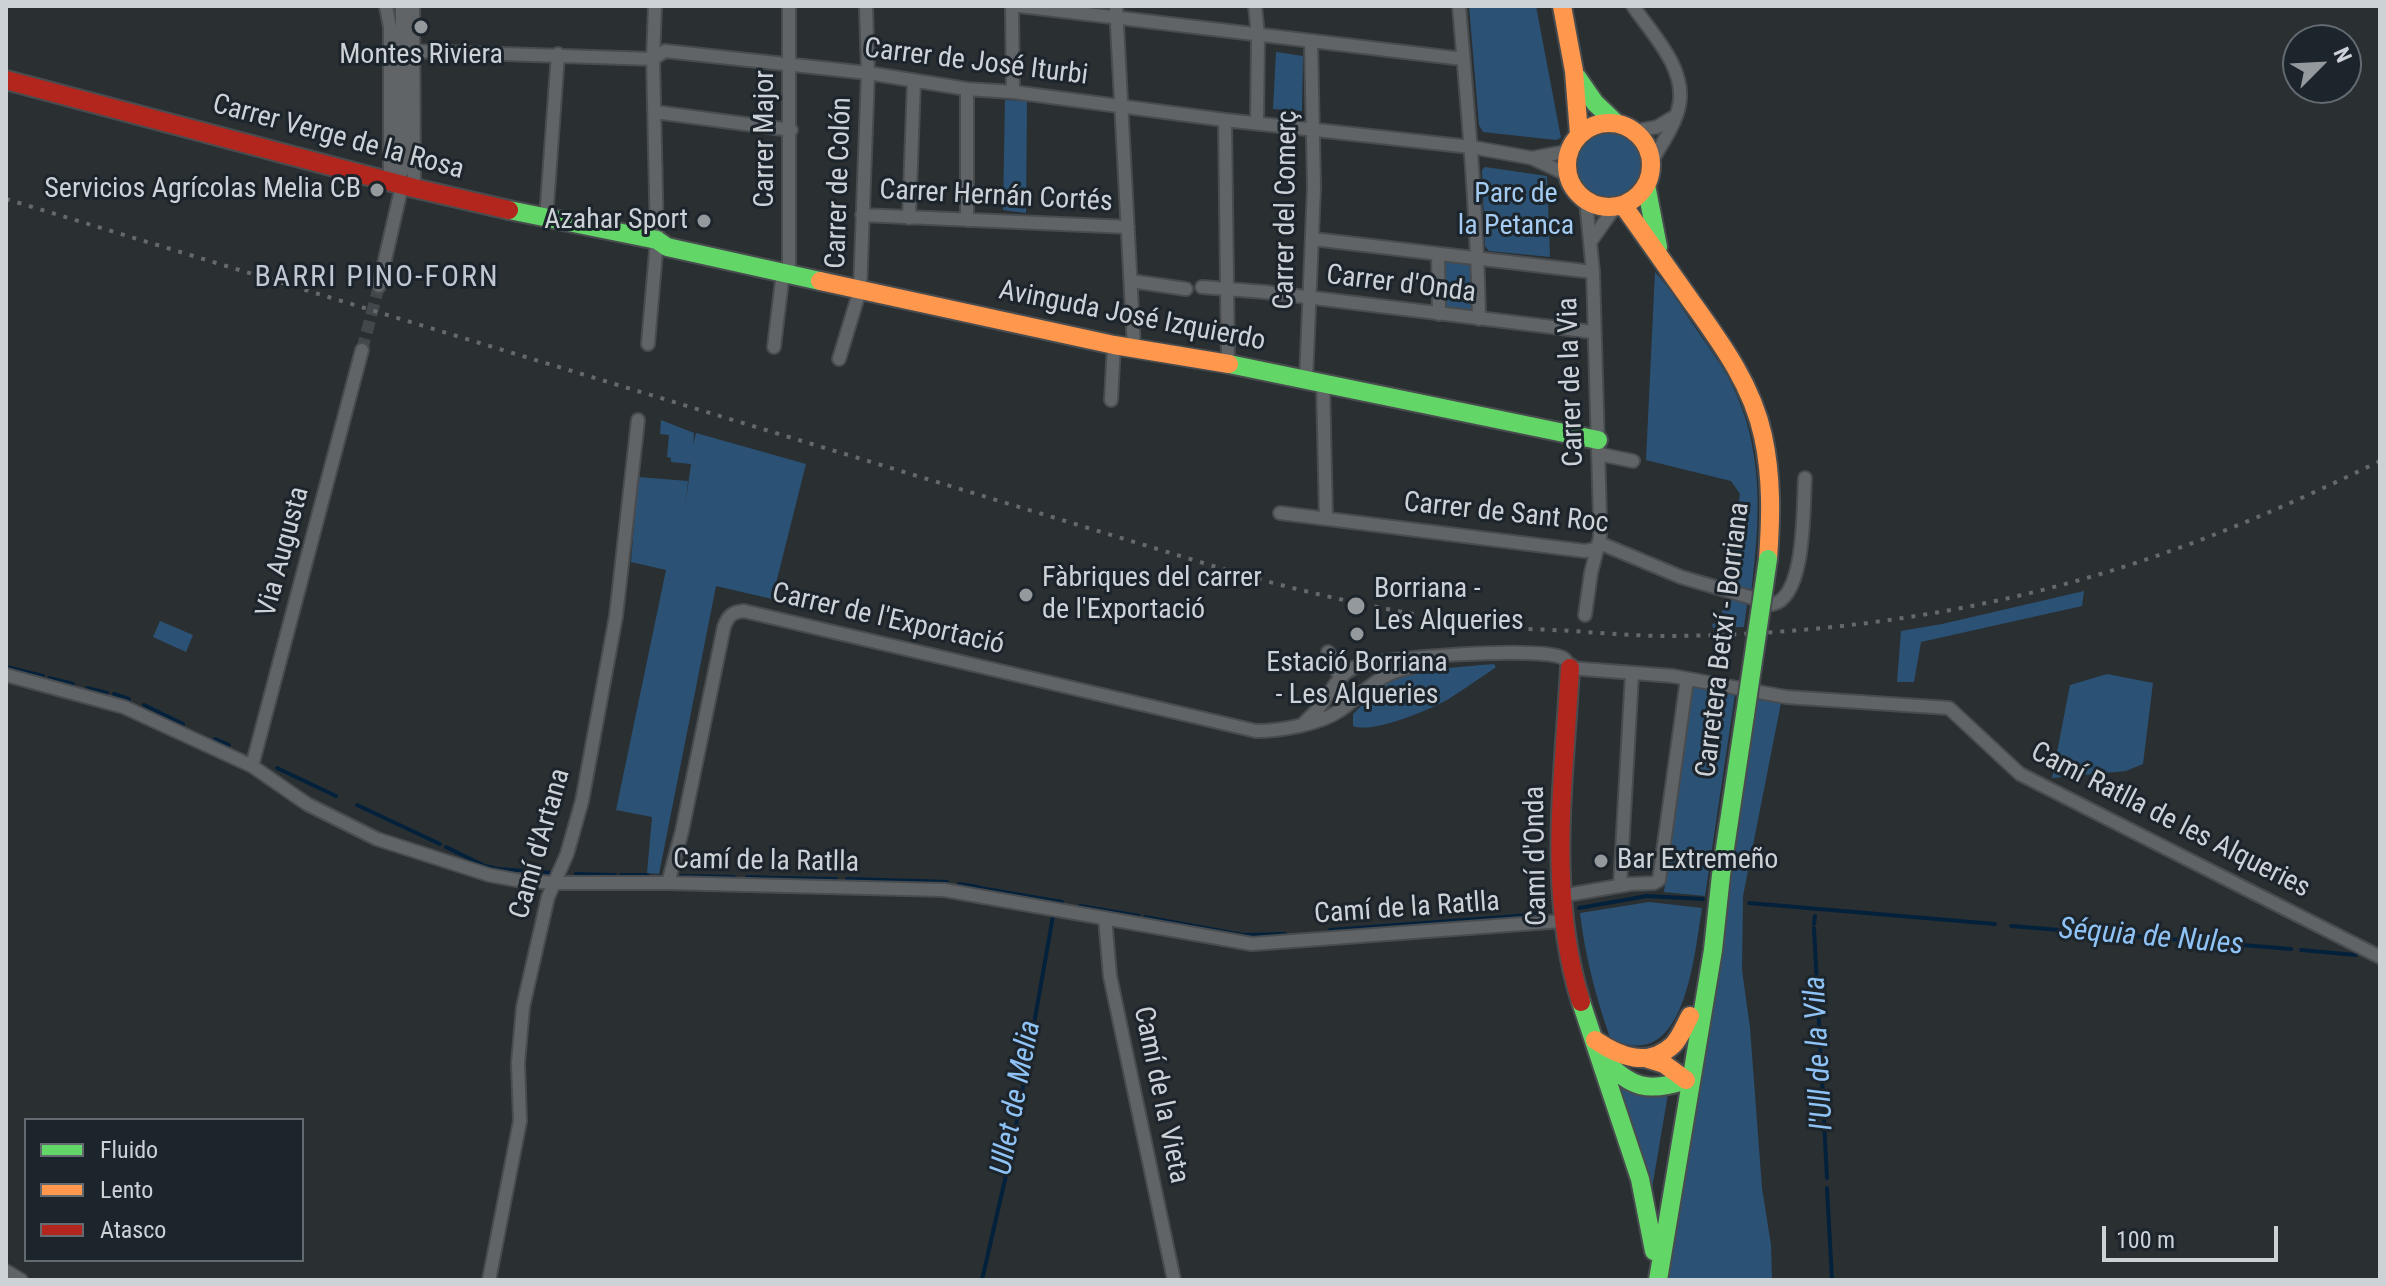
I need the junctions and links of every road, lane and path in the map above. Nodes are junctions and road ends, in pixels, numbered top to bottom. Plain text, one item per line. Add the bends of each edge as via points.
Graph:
1 (386, 6) edge
2 (402, 6) edge
3 (413, 6) edge
4 (655, 6) edge
5 (789, 6) edge
6 (866, 6) edge
7 (1012, 6) edge
8 (1020, 6) edge
9 (1255, 6) edge
10 (1459, 6) edge
11 (1562, 6) edge
12 (1633, 6) edge
13 (1116, 11) edge
14 (1258, 35) junction
15 (1311, 41) junction
16 (413, 51) junction
17 (558, 54) junction
18 (653, 59) junction
19 (1463, 59) junction
20 (790, 64) junction
21 (1574, 71) junction
22 (868, 73) junction
23 (6, 80) edge
24 (914, 81) junction
25 (967, 89) junction
26 (1013, 92) junction
27 (1120, 106) junction
28 (655, 112) junction
29 (1677, 113) junction
30 (1225, 120) junction
31 (1257, 123) junction
32 (1616, 123) junction
33 (791, 130) junction
34 (1315, 130) junction
35 (1635, 131) junction
36 (1579, 134) junction
37 (1471, 147) junction
38 (1569, 151) junction
39 (1532, 158) junction
40 (1651, 163) junction
41 (1568, 175) junction
42 (401, 184) junction
43 (1646, 185) junction
44 (1586, 201) junction
45 (1619, 206) junction
46 (862, 215) junction
47 (909, 218) junction
48 (546, 219) junction
49 (967, 220) junction
50 (1128, 227) junction
51 (1313, 239) junction
52 (657, 240) junction
53 (1591, 241) junction
54 (1438, 254) junction
55 (1658, 254) junction
56 (1478, 259) junction
57 (786, 272) junction
58 (1593, 272) junction
59 (1131, 281) junction
60 (379, 286) tunnel mouth
61 (1202, 287) dead end
62 (1186, 289) dead end
63 (860, 290) junction
64 (1226, 291) junction
65 (1310, 298) junction
66 (1439, 314) junction
67 (1479, 319) junction
68 (1593, 332) junction
69 (648, 344) dead end
70 (1114, 345) junction
71 (774, 347) dead end
72 (1134, 348) junction
73 (362, 350) tunnel mouth
74 (839, 359) dead end
75 (1228, 364) junction
76 (1315, 382) junction
77 (1111, 400) dead end
78 (638, 420) dead end
79 (1599, 447) junction
80 (1633, 461) dead end
81 (1805, 478) dead end
82 (1280, 513) dead end
83 (1326, 518) junction
84 (1598, 547) junction
85 (1585, 615) dead end
86 (1328, 652) dead end
87 (1460, 655) junction
88 (1368, 664) junction
89 (1570, 668) junction
90 (1632, 674) junction
91 (6, 675) edge
92 (1687, 679) junction
93 (1338, 680) junction
94 (1376, 683) junction
95 (1347, 705) junction
96 (1310, 720) junction
97 (252, 766) junction
98 (555, 883) junction
99 (668, 883) junction
100 (1620, 886) junction
101 (1561, 896) junction
102 (1105, 918) junction
103 (1716, 918) junction
104 (1563, 921) junction
105 (2380, 957) edge
106 (1704, 1000) junction
107 (1690, 1016) junction
108 (1593, 1039) junction
109 (1601, 1056) junction
110 (1648, 1059) junction
111 (1682, 1079) junction
112 (1673, 1189) junction
113 (1654, 1251) junction
114 (6, 1271) edge
115 (21, 1280) edge
116 (489, 1280) edge
117 (1174, 1280) edge
118 (1656, 1280) edge

1 - 42 street
2 - 42 street
3 - 16 street
4 - 18 street
5 - 20 street, Carrer Major
6 - 22 street, Carrer de Colón
7 - 26 street
8 - 13 street
9 - 14 street
10 - 19 street
11 - 21 street
12 - 29 street via 1676,69 1681,91
13 - 14 street
13 - 27 street
14 - 15 street
14 - 31 street
15 - 19 street
15 - 34 street, Carrer del Comerç
16 - 17 street, Carrer de José Iturbi
16 - 42 street
17 - 18 street, Carrer de José Iturbi
17 - 48 street
18 - 20 street, Carrer de José Iturbi via 665,51
18 - 28 street
19 - 37 street
20 - 22 street, Carrer de José Iturbi
20 - 33 street, Carrer Major
21 - 32 street via 1584,90
21 - 36 street
22 - 24 street, Carrer de José Iturbi
22 - 46 street, Carrer de Colón
23 - 42 street, Carrer Verge de la Rosa
24 - 25 street, Carrer de José Iturbi
24 - 47 street
25 - 26 street, Carrer de José Iturbi
25 - 49 street
26 - 27 street, Carrer de José Iturbi
27 - 30 street, Carrer de José Iturbi
27 - 50 street
28 - 33 street
28 - 52 street
29 - 35 street via 1667,123
29 - 40 street
30 - 31 street, Carrer de José Iturbi
30 - 64 street
31 - 34 street, Carrer de José Iturbi
32 - 35 street
32 - 36 street
33 - 57 street, Carrer Major
34 - 37 street, Carrer de José Iturbi
34 - 51 street, Carrer del Comerç
35 - 40 street
36 - 38 street
37 - 39 street, Carrer de José Iturbi
37 - 56 street
38 - 39 street, Carrer de José Iturbi
38 - 41 street
39 - 41 street, Carrer de José Iturbi
40 - 43 street
41 - 44 street
42 - 48 street, Carrer Verge de la Rosa
42 - 60 street
43 - 45 street
43 - 55 street, Carretera Betxí - Borriana
44 - 45 street
44 - 53 street, Carrer de la Via
45 - 53 street
45 - 55 street, Carretera Betxí - Borriana
46 - 47 street, Carrer Hernán Cortés
46 - 63 street, Carrer de Colón
47 - 49 street, Carrer Hernán Cortés
48 - 52 street, Carrer Verge de la Rosa
49 - 50 street, Carrer Hernán Cortés
50 - 59 street
51 - 54 street
51 - 65 street, Carrer del Comerç
52 - 57 street, Avinguda José Izquierdo via 667,247
52 - 69 street
53 - 58 street, Carrer de la Via
54 - 56 street
54 - 66 street
55 - 103 street, Carretera Betxí - Borriana, bridge via 1728,353 1751,397 1770,480 1768,559
56 - 58 street
56 - 67 street
57 - 63 street, Avinguda José Izquierdo
57 - 71 street, Carrer Major
58 - 68 street, Carrer de la Via
59 - 62 street
59 - 72 street
61 - 64 street, Carrer d'Onda
63 - 70 street, Avinguda José Izquierdo
63 - 74 street, Carrer de Colón
64 - 65 street, Carrer d'Onda
64 - 75 street
65 - 66 street, Carrer d'Onda
65 - 76 street, Carrer del Comerç
66 - 67 street, Carrer d'Onda
67 - 68 street, Carrer d'Onda
68 - 79 street, Carrer de la Via
70 - 72 street, Avinguda José Izquierdo
70 - 77 street
72 - 75 street, Avinguda José Izquierdo
73 - 97 street, Via Augusta
75 - 76 street, Avinguda José Izquierdo
76 - 79 street, Avinguda José Izquierdo
76 - 83 street, Carrer del Comerç
78 - 98 street, Camí d'Artana via 606,675 582,801
79 - 80 street, Avinguda José Izquierdo
79 - 84 street, Carrer de la Via
81 - 84 street, Carrer de Sant Roc via 1799,561 1789,591 1778,603 1722,590 1602,544
82 - 83 street, Carrer de Sant Roc
83 - 84 street, Carrer de Sant Roc via 1582,550
84 - 85 street, Carrer de la Via
86 - 93 street
87 - 88 street
87 - 89 street, Camí Ratlla de les Alqueries via 1556,656
87 - 94 street via 1401,670
88 - 93 street
88 - 94 street
89 - 90 street, Camí Ratlla de les Alqueries
89 - 101 street, Camí d'Onda
90 - 92 street, Camí Ratlla de les Alqueries
90 - 100 street
91 - 97 street, Camí de la Ratlla via 124,707
92 - 100 street via 1657,882
92 - 105 street, Camí Ratlla de les Alqueries via 1786,697 1949,708 2020,774
93 - 95 street via 1335,695
93 - 96 street
94 - 95 street
95 - 96 street via 1329,717
96 - 99 street, Carrer de l'Exportació via 1268,731 1247,729 738,611 724,627
97 - 98 street, Camí de la Ratlla via 307,804 377,839 489,875
98 - 99 street, Camí de la Ratlla
98 - 116 street, Camí d'Artana via 523,1007 520,1121
99 - 102 street, Camí de la Ratlla via 944,890
100 - 101 street
101 - 104 street, Camí d'Onda
102 - 104 street, Camí de la Ratlla via 1252,944
102 - 117 street, Camí de la Vieta via 1110,976
103 - 106 street, Carretera Betxí - Borriana
103 - 107 street, Carretera Betxí - Borriana
104 - 108 street, Camí d'Onda
106 - 111 street
106 - 112 street, Carretera Betxí - Borriana
107 - 110 street via 1674,1044
107 - 111 street, Carretera Betxí - Borriana
108 - 109 street, Camí d'Onda
108 - 110 street via 1616,1054
109 - 111 street via 1642,1087 1656,1090
109 - 113 street, Camí d'Onda via 1640,1179
110 - 111 street
111 - 112 street
111 - 113 street, Carretera Betxí - Borriana
112 - 118 street, Carretera Betxí - Borriana
113 - 118 street, Carretera Betxí - Borriana
114 - 115 street

